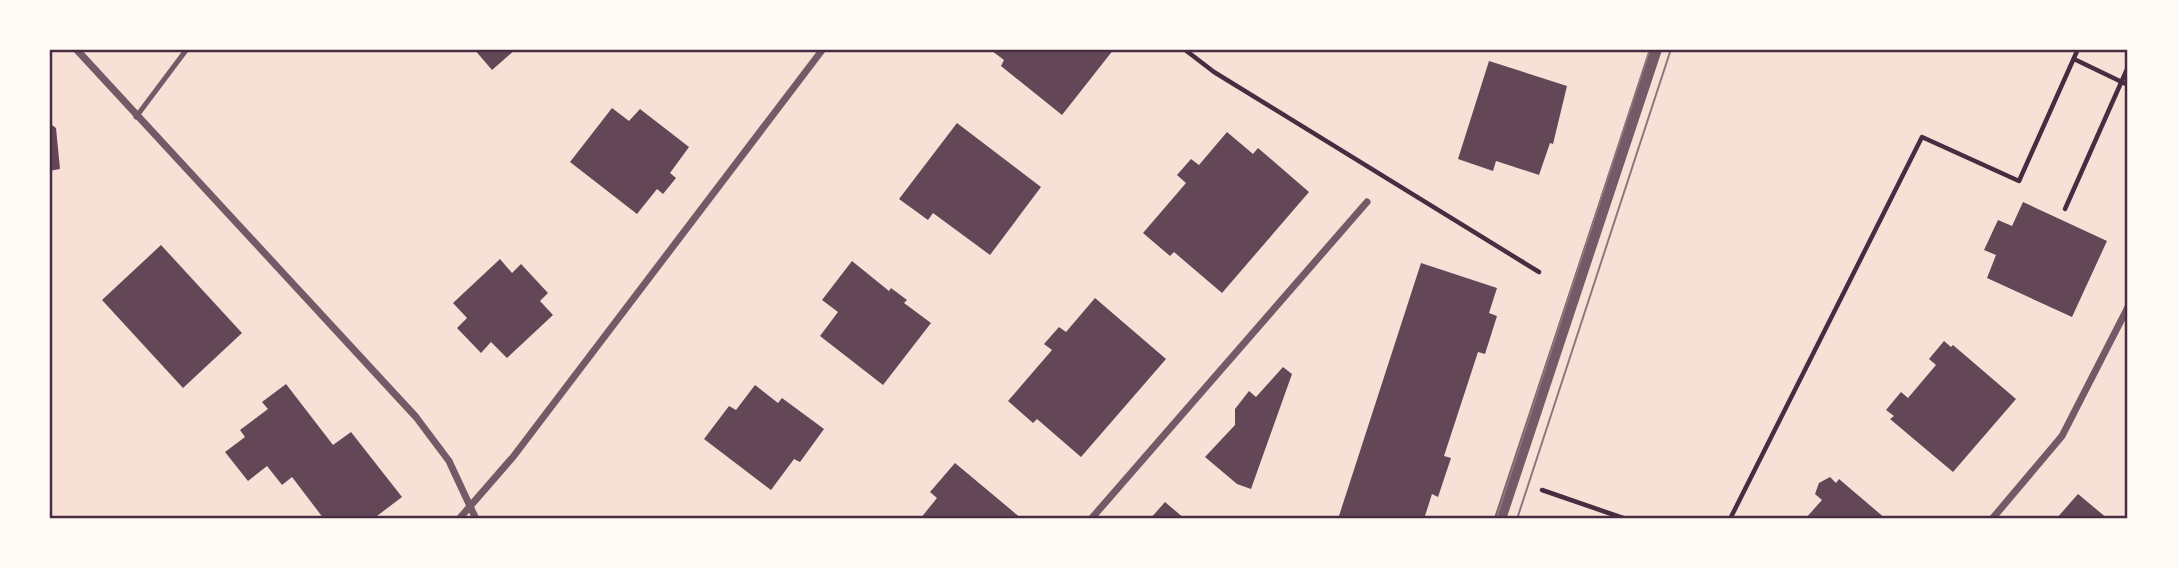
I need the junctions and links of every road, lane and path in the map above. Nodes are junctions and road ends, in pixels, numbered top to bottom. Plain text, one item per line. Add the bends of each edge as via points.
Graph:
1 (76, 49) edge
2 (187, 49) edge
3 (823, 49) edge
4 (1184, 49) edge
5 (1657, 49) edge
6 (2078, 49) edge
7 (2074, 59) junction
8 (2128, 67) edge
9 (2121, 82) junction
10 (2128, 85) edge
11 (136, 117) junction
12 (1367, 202) dead end
13 (2065, 209) dead end
14 (1539, 272) dead end
15 (2128, 307) edge
16 (1542, 491) dead end
17 (469, 505) junction
18 (459, 519) edge
19 (476, 519) edge
20 (1091, 519) edge
21 (1500, 519) edge
22 (1626, 519) edge
23 (1730, 519) edge
24 (1992, 519) edge

1 - 11 street
2 - 11 lane
3 - 17 street via 513,457
4 - 14 path via 1214,72
5 - 21 street
6 - 7 path
7 - 9 path
7 - 23 path via 2019,181 1922,137
8 - 9 path
9 - 10 path
9 - 13 path
11 - 17 street via 416,417 449,461
12 - 20 street
15 - 24 street via 2062,436
16 - 22 path
17 - 18 street
17 - 19 street

